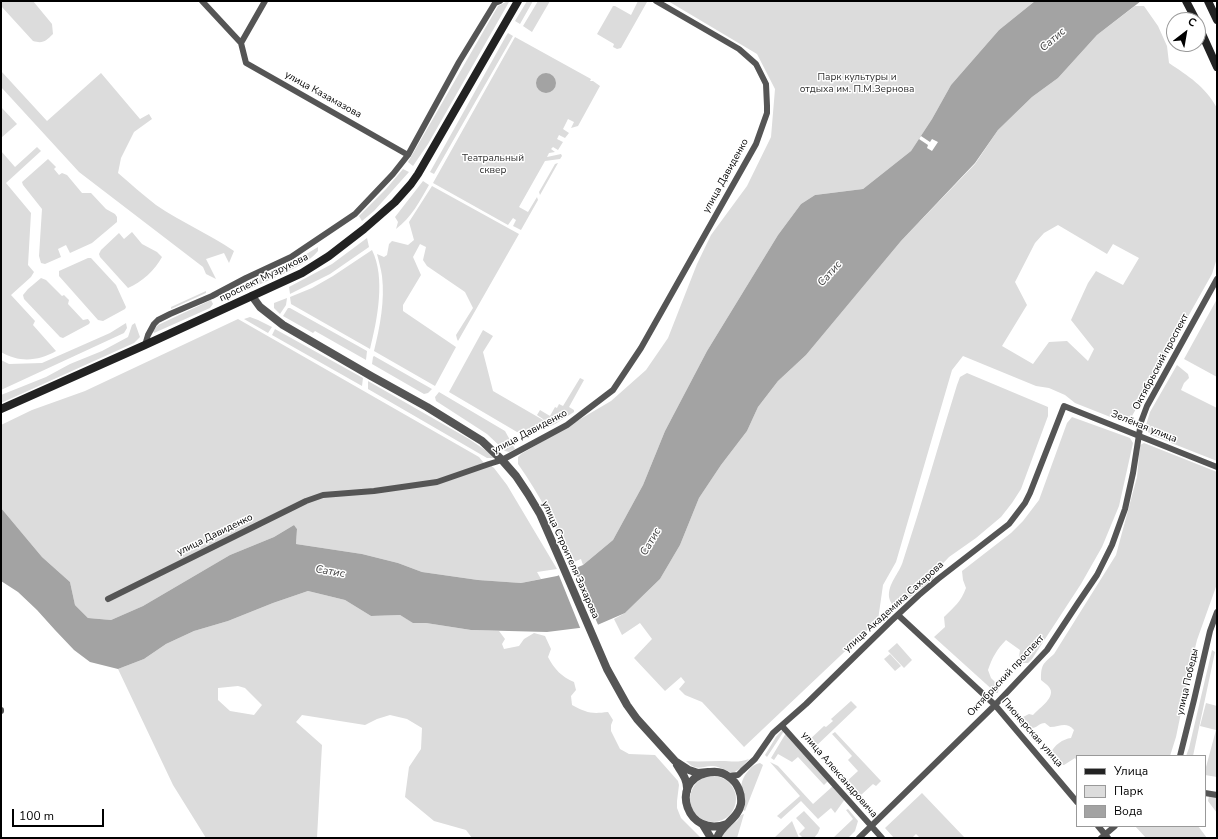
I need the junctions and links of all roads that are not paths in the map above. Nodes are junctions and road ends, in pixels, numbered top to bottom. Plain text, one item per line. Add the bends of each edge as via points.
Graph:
1 (202, 1) edge
2 (265, 1) edge
3 (500, 1) edge
4 (518, 1) edge
5 (656, 1) edge
6 (1186, 1) edge
7 (1208, 1) edge
8 (1192, 12) edge
9 (1217, 20) edge
10 (241, 43) junction
11 (1206, 43) edge
12 (1217, 67) edge
13 (408, 155) junction
14 (1217, 279) edge
15 (252, 296) junction
16 (145, 345) junction
17 (1064, 406) joint
18 (1, 409) edge
19 (1139, 436) junction
20 (502, 460) junction
21 (1217, 467) edge
22 (108, 599) dead end
23 (1217, 612) edge
24 (898, 615) junction
25 (995, 705) junction
26 (782, 726) junction
27 (1180, 755) edge
28 (675, 761) junction
29 (708, 772) junction
30 (742, 772) junction
31 (728, 776) junction
32 (739, 790) junction
33 (686, 793) junction
34 (1206, 793) edge
35 (1217, 795) edge
36 (1076, 801) edge
37 (727, 824) junction
38 (703, 825) junction
39 (871, 826) junction
40 (1099, 827) edge
41 (1114, 827) edge
42 (1105, 837) edge
43 (711, 838) edge
44 (717, 838) edge
45 (859, 838) edge
46 (882, 838) edge

1 - 10 street, улица Казамазова
2 - 10 street
3 - 13 street via 495,4 459,62
4 - 15 main road, проспект Музрукова via 418,174 395,202 364,230 329,256 302,273
5 - 20 street, улица Давиденко via 739,49 756,64 766,84 767,113 756,144 640,348 613,390 566,425
6 - 8 main road
7 - 9 main road
10 - 13 street, улица Казамазова via 246,63
11 - 12 main road
13 - 16 street via 355,214 291,257 158,320
14 - 19 street, Октябрьский проспект via 1147,406
15 - 16 main road, проспект Музрукова
15 - 20 street, улица Строителя Захарова via 260,307 284,325 427,407 482,442
16 - 18 main road, проспект Музрукова
17 - 19 street, Зелёная улица
17 - 24 street, улица Академика Сахарова via 1030,493 1018,513 1009,524 938,579
19 - 21 street, Зелёная улица
19 - 25 street, Октябрьский проспект via 1125,509 1112,545 1097,575 1046,650
20 - 22 street, улица Давиденко via 437,482 323,495
20 - 28 street, улица Строителя Захарова via 516,476 540,514 610,675 627,705
23 - 27 street, улица Победы via 1210,631
24 - 25 street, Пионерская улица
24 - 26 street, улица Академика Сахарова
25 - 36 street, Пионерская улица
25 - 39 street, Октябрьский проспект
26 - 30 street, улица Академика Сахарова via 773,733 755,759
26 - 39 street, улица Александровича
28 - 29 street, улица Строителя Захарова via 698,773
28 - 33 street, улица Строителя Захарова via 684,774
29 - 31 street, улица Академика Сахарова
29 - 33 street via 694,779
30 - 31 street, улица Академика Сахарова
30 - 32 street
31 - 32 street
32 - 37 street via 739,809
33 - 38 street via 686,804 690,814
34 - 35 street
37 - 38 street via 715,827
37 - 44 street
38 - 43 street
39 - 45 street, Октябрьский проспект
39 - 46 street, улица Александровича
40 - 42 street
41 - 42 street

